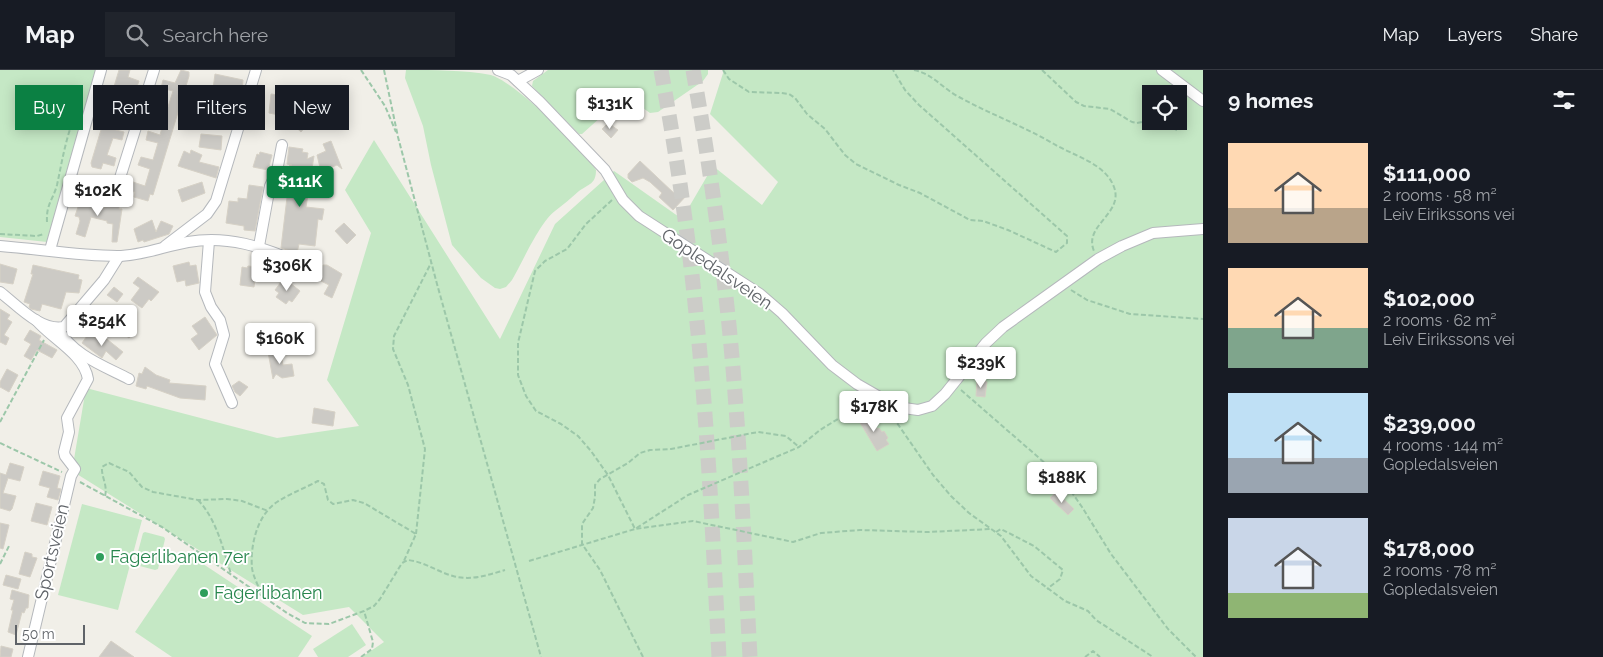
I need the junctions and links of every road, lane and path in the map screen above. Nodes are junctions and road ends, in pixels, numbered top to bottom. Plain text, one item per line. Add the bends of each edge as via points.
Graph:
1 (100, 70) edge
2 (154, 70) edge
3 (256, 70) edge
4 (361, 70) edge
5 (384, 70) edge
6 (498, 70) edge
7 (538, 70) edge
8 (723, 70) edge
9 (893, 70) edge
10 (914, 70) edge
11 (1042, 70) edge
12 (1162, 70) edge
13 (518, 82) junction
14 (1203, 101) edge
15 (1142, 122) edge
16 (70, 130) edge
17 (398, 137) junction
18 (282, 145) dead end
19 (119, 180) dead end
20 (619, 194) junction
21 (47, 224) dead end
22 (1203, 229) edge
23 (46, 232) dead end
24 (0, 234) edge
25 (209, 241) junction
26 (0, 246) edge
27 (259, 246) junction
28 (50, 250) junction
29 (160, 250) junction
30 (119, 256) junction
31 (1098, 259) junction
32 (298, 262) dead end
33 (431, 263) junction
34 (1062, 284) junction
35 (0, 292) edge
36 (1203, 319) edge
37 (36, 320) junction
38 (58, 328) junction
39 (48, 333) junction
40 (129, 379) dead end
41 (954, 384) junction
42 (872, 400) dead end
43 (232, 403) dead end
44 (897, 407) junction
45 (0, 422) edge
46 (0, 443) edge
47 (799, 447) junction
48 (608, 475) junction
49 (70, 476) junction
50 (105, 496) junction
51 (198, 500) junction
52 (268, 511) junction
53 (635, 529) junction
54 (992, 529) junction
55 (996, 532) junction
56 (416, 534) junction
57 (582, 544) junction
58 (9, 546) dead end
59 (529, 562) dead end
60 (402, 563) junction
61 (0, 564) edge
62 (505, 570) dead end
63 (231, 574) junction
64 (1047, 589) junction
65 (261, 594) junction
66 (364, 611) junction
67 (28, 657) edge
68 (361, 657) edge
69 (541, 657) edge
70 (642, 657) edge
71 (1085, 657) edge
72 (1100, 657) edge
73 (1153, 657) edge
74 (1196, 657) edge

1 - 28 street
2 - 19 street
3 - 29 street via 220,191 212,207 201,220
4 - 17 path via 385,106
5 - 17 path
6 - 13 street, Gopledalsveien
7 - 13 street
8 - 9 path via 749,92 781,93 795,98 856,164 970,220 988,222 1045,248 1056,252 1060,250 1067,243 1067,236 932,117 905,90
10 - 31 path via 925,72 957,96 1044,138 1107,175 1114,187 1116,200 1092,238 1091,244
11 - 15 path via 1076,102 1110,109 1132,122
12 - 14 street
13 - 20 street, Gopledalsveien via 605,170
16 - 21 path via 56,188 47,208
17 - 33 path
18 - 27 street via 270,186
20 - 44 street, Gopledalsveien via 649,223 760,294 832,365 856,384
20 - 48 path via 586,224 566,249 535,271 518,343 518,375 536,411 578,436
22 - 31 street, Gopledalsveien via 1153,232
23 - 24 path via 37,236
25 - 27 street
25 - 29 street via 188,242
25 - 43 street via 205,292 224,335 215,364
26 - 28 street
27 - 32 street
28 - 30 street
29 - 30 street
30 - 38 street via 70,322
31 - 34 street, Gopledalsveien
33 - 56 path via 394,336 393,349 408,385 425,449
33 - 69 path
34 - 36 path via 1087,300 1130,314
34 - 41 street, Gopledalsveien via 1002,327
35 - 37 street
37 - 38 street
37 - 39 street
38 - 40 street via 63,338 99,366
39 - 45 path
39 - 49 street via 75,356 88,379 67,418 69,432 64,452 75,469
41 - 44 street, Gopledalsveien via 926,409 904,410
41 - 74 path via 1061,477 1111,554 1162,621
42 - 47 path via 864,401
44 - 54 path via 897,423 933,475 969,513
46 - 49 path
47 - 48 path via 786,436 758,432 671,450 650,450 640,453
47 - 53 path via 688,495
48 - 53 path
48 - 57 path via 595,485 593,508 582,524
49 - 50 path
49 - 67 street, Sportsveien
50 - 51 path via 106,485 101,472 102,467 109,463 129,472 146,490
50 - 63 path via 162,527
51 - 52 path via 242,501
51 - 63 path via 214,521
52 - 56 path via 276,502 318,481 324,484 328,500 333,504 353,500
52 - 65 path via 258,526 252,549 252,570
53 - 54 path via 693,522 793,542 821,533 860,530 928,532
53 - 57 path
54 - 55 path
55 - 64 path via 1032,576
55 - 64 path via 1001,528 1034,546 1063,570 1060,579
56 - 60 path
57 - 59 path
57 - 70 path via 600,570
58 - 61 path
60 - 62 path via 415,561 470,579
60 - 66 path via 380,599
63 - 65 path
64 - 73 path via 1065,601 1083,607 1096,620
65 - 66 path via 305,623 329,624
66 - 68 path via 373,642 372,649
71 - 72 path via 1093,651

